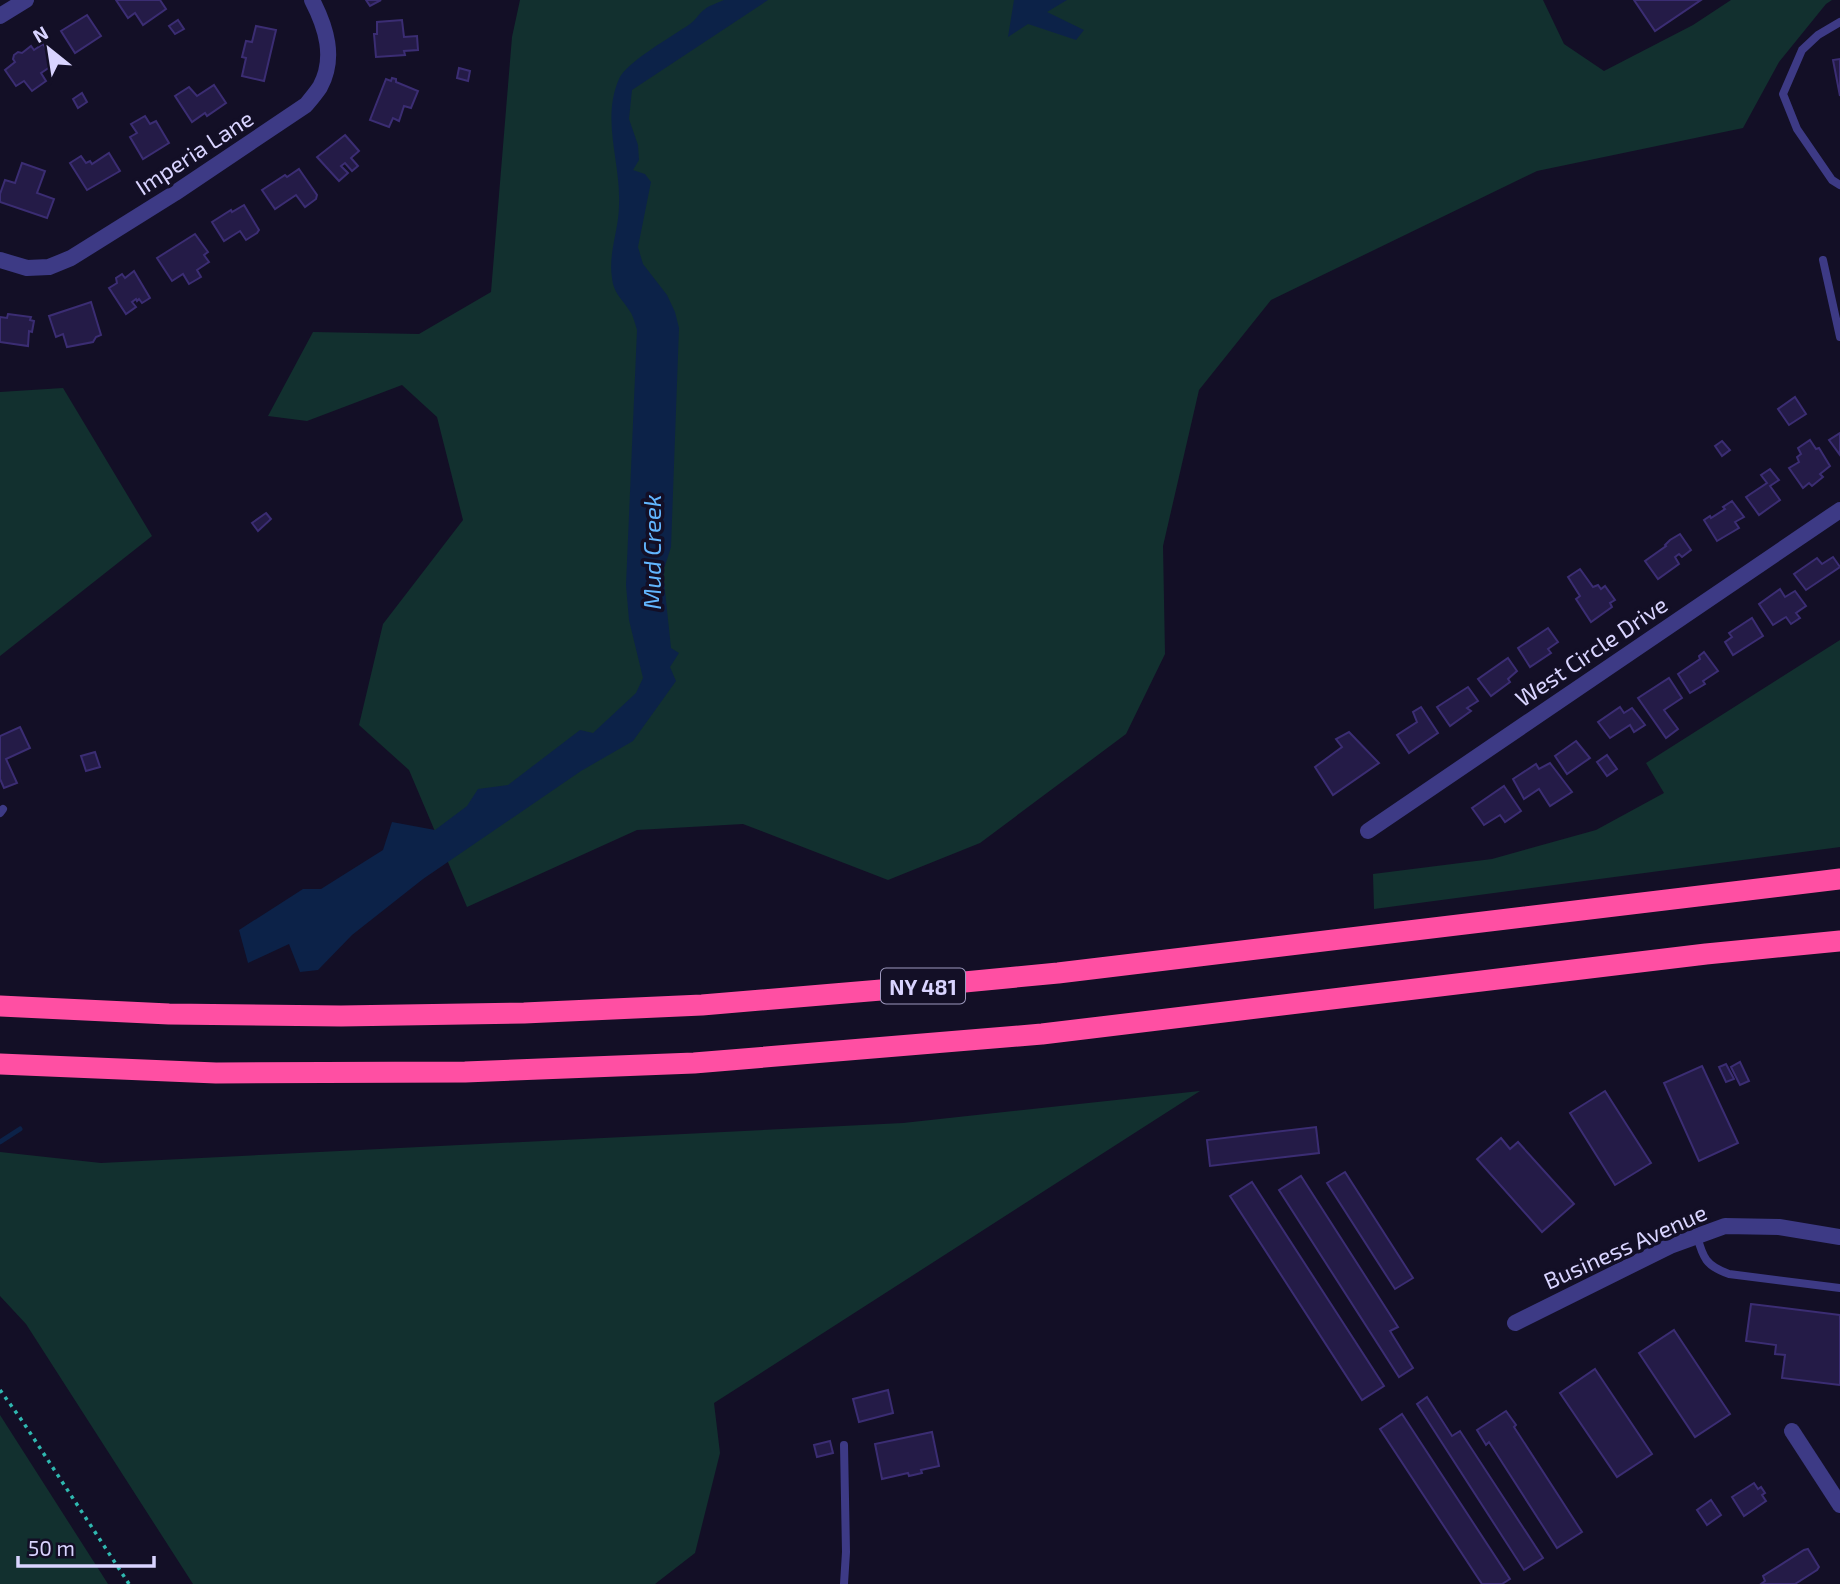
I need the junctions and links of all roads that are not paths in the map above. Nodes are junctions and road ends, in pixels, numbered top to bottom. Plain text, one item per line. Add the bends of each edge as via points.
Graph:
1 (26, 0) edge
2 (312, 0) edge
3 (0, 16) edge
4 (1840, 22) edge
5 (1840, 185) edge
6 (0, 260) edge
7 (1823, 260) dead end
8 (1840, 337) edge
9 (1840, 510) edge
10 (1368, 831) dead end
11 (1840, 878) edge
12 (1840, 941) edge
13 (0, 1006) edge
14 (0, 1064) edge
15 (1697, 1236) junction
16 (1840, 1237) edge
17 (1840, 1288) edge
18 (1515, 1323) dead end
19 (1792, 1431) dead end
20 (844, 1445) dead end
21 (1840, 1505) edge
22 (844, 1584) edge

1 - 3 street
2 - 6 street, Imperia Lane via 328,38 328,63 321,85 306,105 71,258 49,267 27,268
4 - 5 lane via 1801,50 1783,94 1797,129
7 - 8 lane
9 - 10 street, West Circle Drive
11 - 13 highway, NY 481 via 1058,972 702,1005 341,1016
12 - 14 highway via 1042,1034 694,1063 326,1073
15 - 16 street, Business Avenue via 1725,1226 1779,1227
15 - 17 lane via 1708,1264 1729,1275
15 - 18 street, Business Avenue
19 - 21 street
20 - 22 lane

